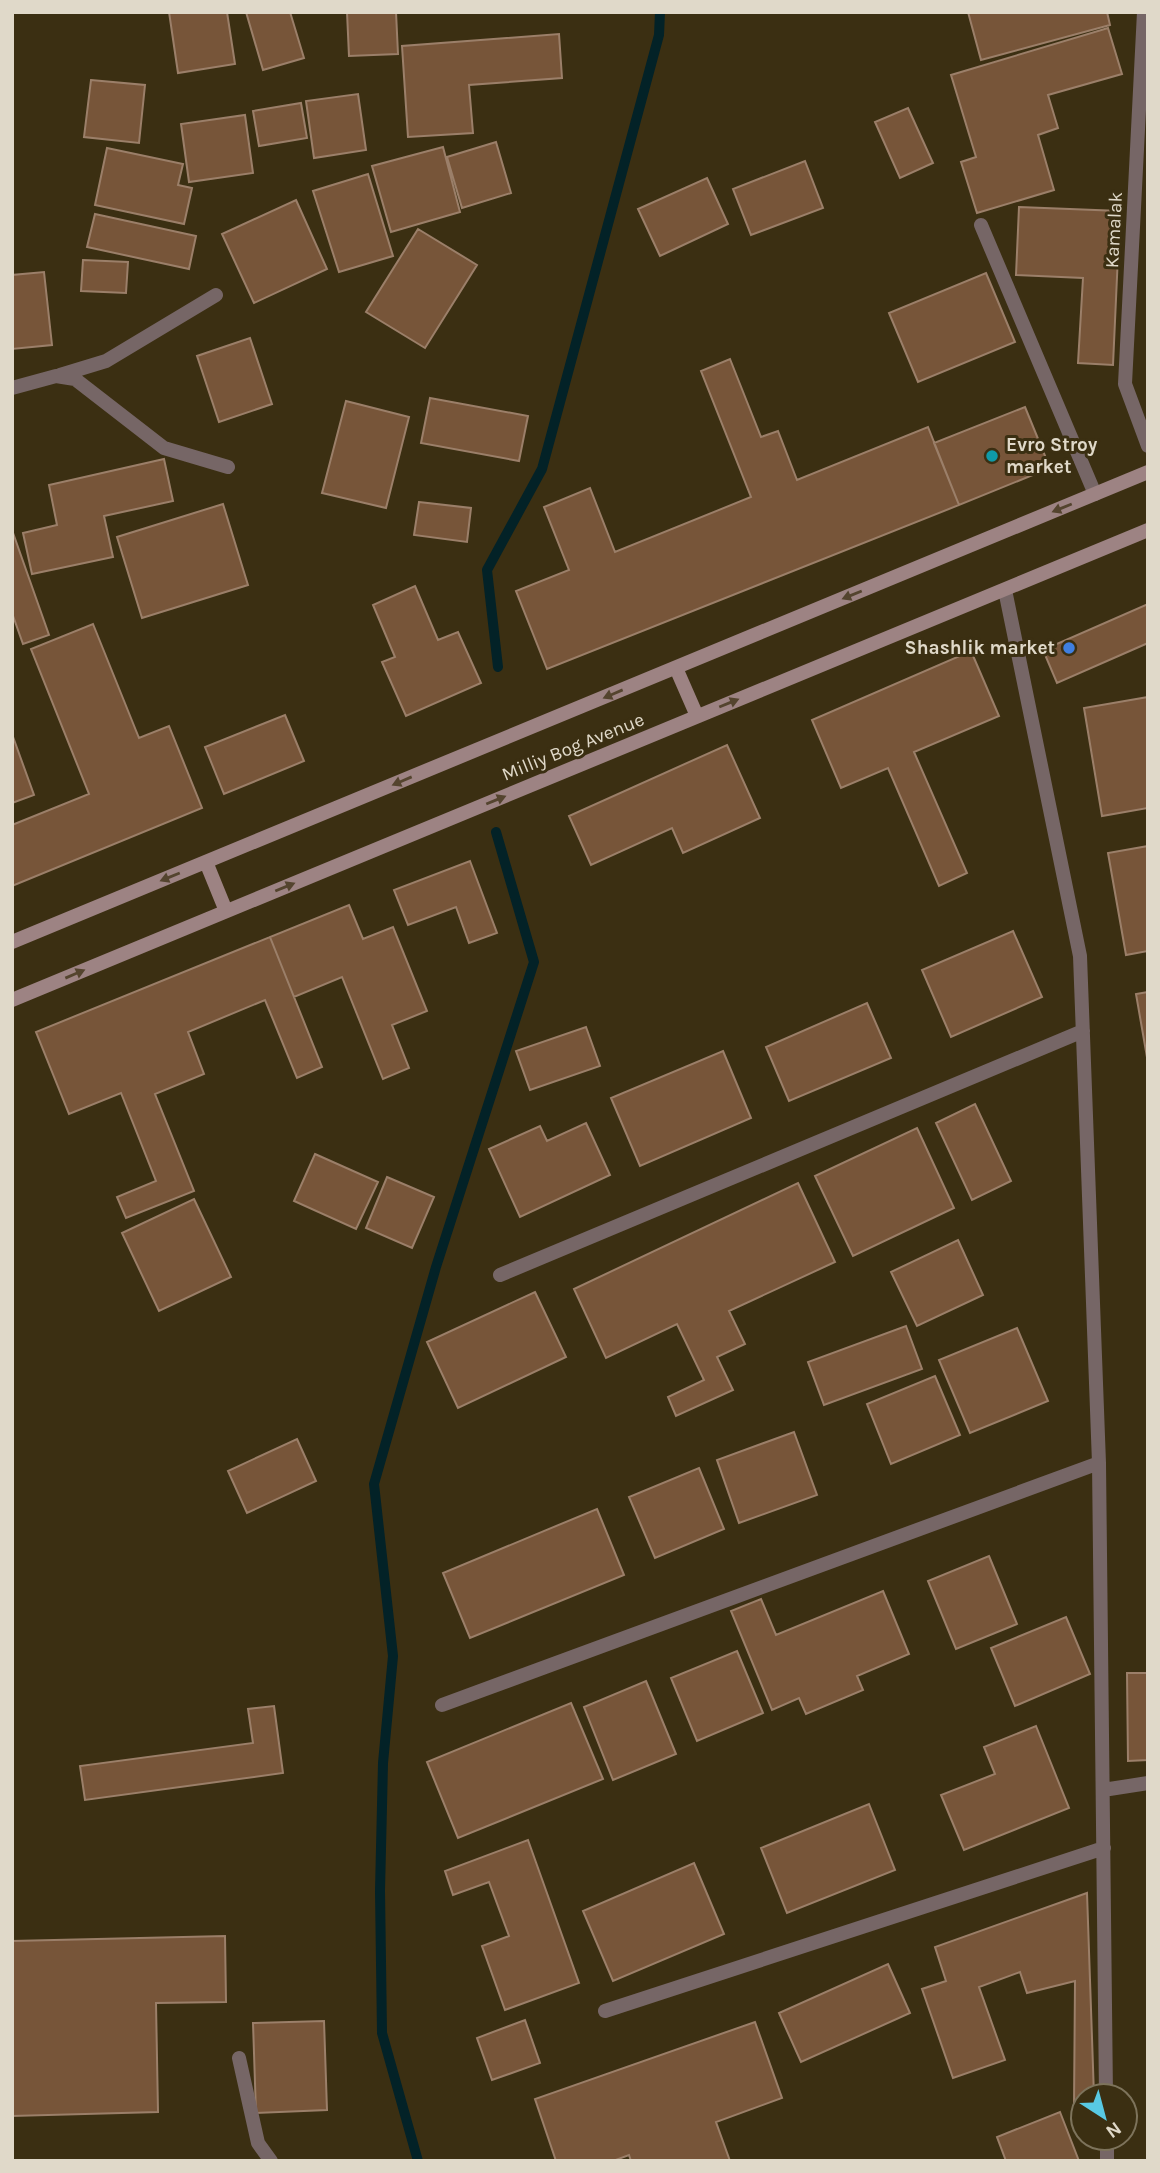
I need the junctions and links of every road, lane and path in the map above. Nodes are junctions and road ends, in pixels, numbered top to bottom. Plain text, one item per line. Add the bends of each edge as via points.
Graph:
1 (1144, 12) edge
2 (981, 225) dead end
3 (216, 295) dead end
4 (56, 376) junction
5 (12, 388) edge
6 (1148, 446) edge
7 (228, 467) dead end
8 (1148, 472) edge
9 (1095, 494) junction
10 (1148, 530) edge
11 (1005, 590) junction
12 (676, 667) junction
13 (697, 716) junction
14 (206, 862) junction
15 (226, 911) junction
16 (12, 942) edge
17 (12, 1000) edge
18 (1083, 1031) junction
19 (500, 1275) dead end
20 (1099, 1463) junction
21 (442, 1705) dead end
22 (1148, 1783) edge
23 (1103, 1790) junction
24 (1104, 1848) junction
25 (605, 2011) dead end
26 (239, 2058) dead end
27 (1106, 2082) edge
28 (271, 2161) edge

1 - 6 street, Kamalak via 1125,384
2 - 9 street
3 - 4 street via 106,361
4 - 5 street
4 - 7 street via 75,379 164,448
8 - 9 main road, Milliy Bog Avenue
9 -> 12 main road, Milliy Bog Avenue
10 - 11 main road, Milliy Bog Avenue
13 -> 11 main road, Milliy Bog Avenue
11 - 18 street via 1080,956
12 - 13 main road
12 -> 14 main road, Milliy Bog Avenue
15 -> 13 main road, Milliy Bog Avenue
14 - 15 main road
14 -> 16 main road, Milliy Bog Avenue
17 -> 15 main road, Milliy Bog Avenue
18 - 19 street
18 - 20 street
20 - 21 street
20 - 23 street
22 - 23 street
23 - 24 street
24 - 25 street
24 - 27 street
26 - 28 street via 258,2143

